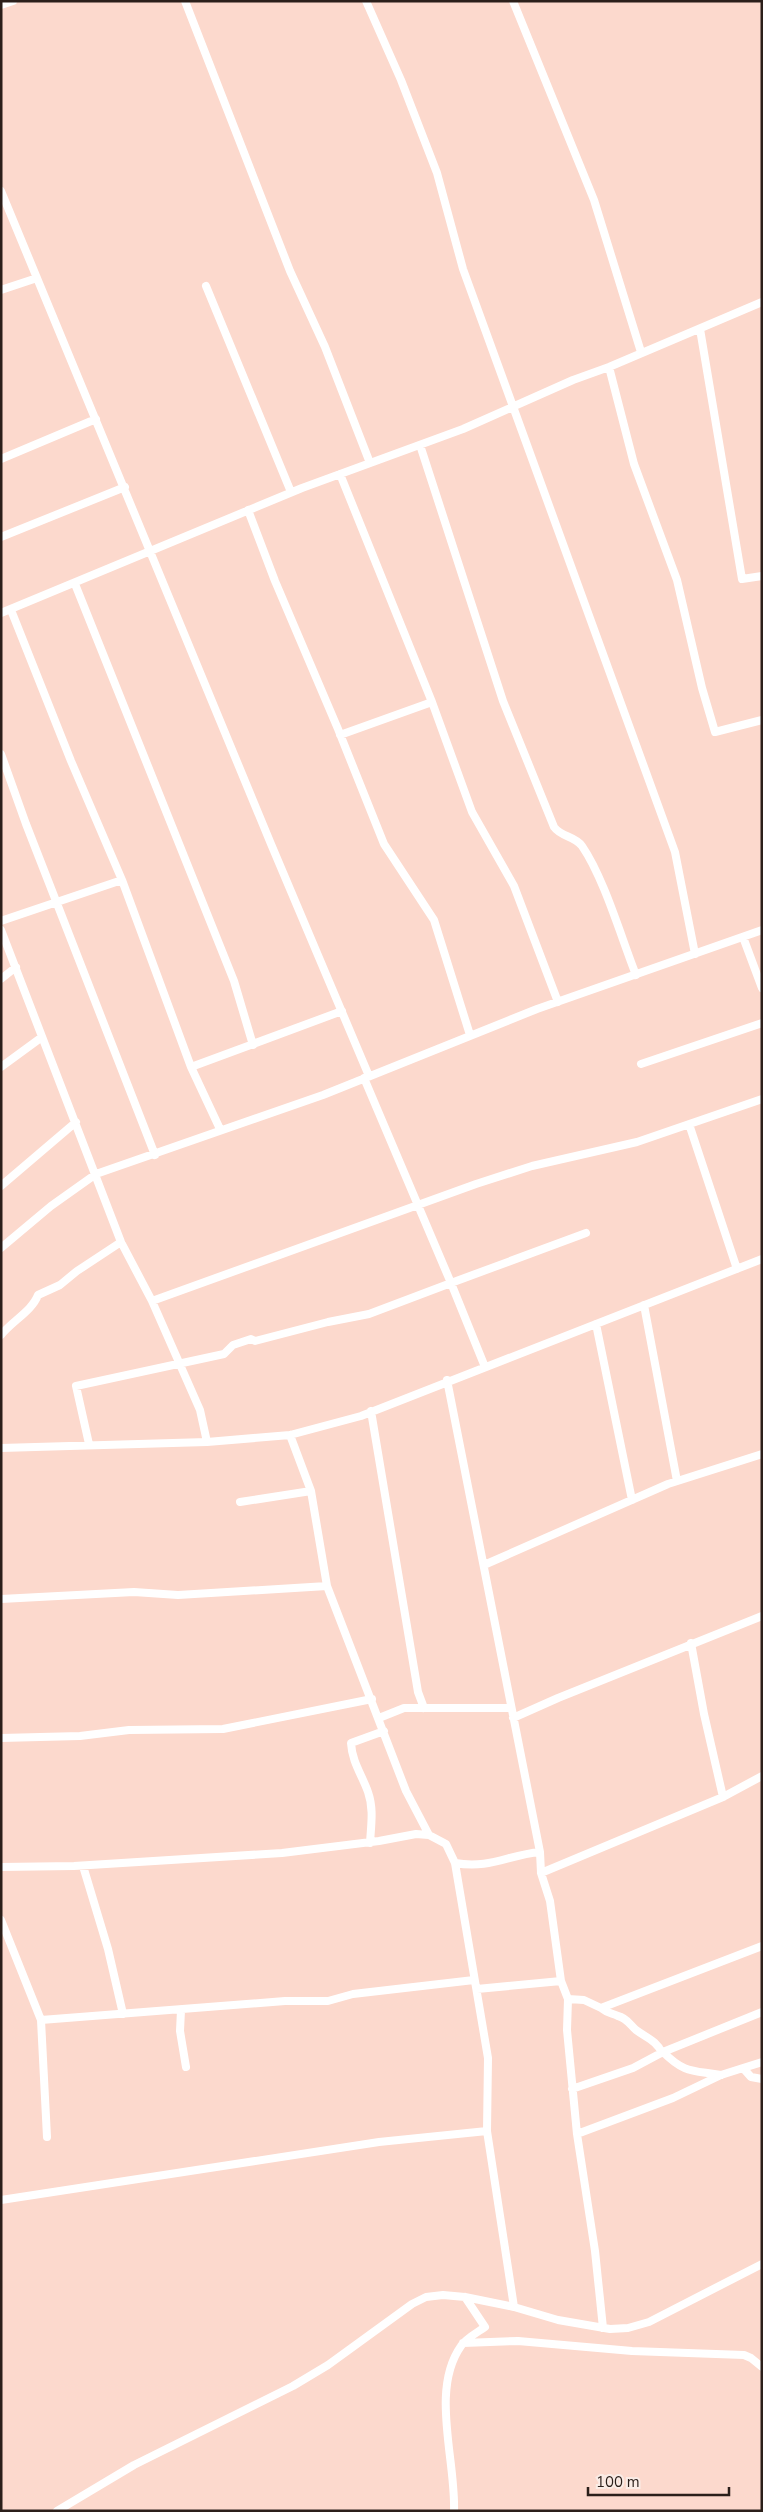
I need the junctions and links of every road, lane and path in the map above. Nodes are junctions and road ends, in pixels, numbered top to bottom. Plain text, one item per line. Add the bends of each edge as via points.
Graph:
1 (13, 1) edge
2 (185, 1) edge
3 (366, 1) edge
4 (512, 1) edge
5 (1, 5) edge
6 (1, 190) edge
7 (37, 278) junction
8 (206, 286) dead end
9 (1, 290) edge
10 (762, 302) edge
11 (700, 329) junction
12 (642, 352) junction
13 (610, 368) junction
14 (513, 406) junction
15 (96, 419) junction
16 (420, 445) junction
17 (1, 459) edge
18 (370, 463) junction
19 (340, 474) junction
20 (125, 487) junction
21 (292, 492) junction
22 (248, 510) junction
23 (1, 537) edge
24 (152, 552) junction
25 (762, 576) edge
26 (75, 584) junction
27 (11, 610) junction
28 (1, 614) edge
29 (432, 702) junction
30 (762, 720) edge
31 (340, 735) junction
32 (1, 754) edge
33 (122, 880) junction
34 (58, 901) junction
35 (1, 921) edge
36 (1, 930) edge
37 (762, 930) edge
38 (743, 937) junction
39 (695, 954) junction
40 (16, 967) junction
41 (636, 975) junction
42 (1, 979) edge
43 (762, 988) edge
44 (558, 1002) junction
45 (342, 1011) junction
46 (762, 1023) edge
47 (470, 1036) junction
48 (42, 1037) junction
49 (253, 1045) junction
50 (641, 1064) dead end
51 (191, 1066) junction
52 (1, 1067) edge
53 (367, 1077) junction
54 (762, 1099) edge
55 (76, 1122) junction
56 (689, 1124) junction
57 (220, 1129) junction
58 (155, 1155) junction
59 (96, 1174) junction
60 (1, 1186) edge
61 (418, 1204) junction
62 (586, 1233) dead end
63 (122, 1242) junction
64 (1, 1248) edge
65 (762, 1259) edge
66 (737, 1269) junction
67 (451, 1283) junction
68 (152, 1301) junction
69 (644, 1305) junction
70 (596, 1324) junction
71 (1, 1335) edge
72 (179, 1364) junction
73 (485, 1367) junction
74 (447, 1380) junction
75 (371, 1411) junction
76 (290, 1435) junction
77 (207, 1442) junction
78 (89, 1444) junction
79 (1, 1448) edge
80 (762, 1454) edge
81 (677, 1480) junction
82 (311, 1491) junction
83 (632, 1500) junction
84 (240, 1502) dead end
85 (484, 1565) junction
86 (327, 1586) junction
87 (1, 1599) edge
88 (762, 1616) edge
89 (691, 1643) junction
90 (372, 1699) junction
91 (424, 1708) junction
92 (511, 1708) junction
93 (379, 1718) junction
94 (513, 1718) junction
95 (384, 1731) junction
96 (1, 1738) edge
97 (762, 1776) edge
98 (723, 1797) junction
99 (429, 1834) junction
100 (370, 1843) junction
101 (540, 1852) junction
102 (456, 1863) junction
103 (83, 1866) junction
104 (1, 1867) edge
105 (541, 1873) junction
106 (1, 1920) edge
107 (762, 1946) edge
108 (474, 1980) junction
109 (561, 1981) junction
110 (477, 1989) junction
111 (568, 2000) junction
112 (601, 2008) junction
113 (180, 2010) junction
114 (762, 2012) edge
115 (123, 2014) junction
116 (41, 2020) junction
117 (663, 2053) junction
118 (762, 2062) edge
119 (186, 2068) dead end
120 (743, 2068) junction
121 (721, 2075) junction
122 (762, 2079) edge
123 (572, 2089) junction
124 (487, 2131) junction
125 (577, 2134) junction
126 (47, 2137) dead end
127 (1, 2200) edge
128 (762, 2264) edge
129 (465, 2297) junction
130 (514, 2307) junction
131 (603, 2328) junction
132 (463, 2343) junction
133 (762, 2367) edge
134 (57, 2511) edge
135 (454, 2511) edge

1 - 5 street
2 - 18 street via 290,271 325,347
3 - 14 street via 402,80 437,173 463,269
4 - 12 street via 594,200
6 - 7 street
7 - 9 street
7 - 15 street
8 - 21 street
10 - 11 street
11 - 12 street
11 - 25 street via 742,580
12 - 13 street
13 - 14 street
13 - 30 street via 634,464 677,580 702,688 716,732
14 - 16 street
14 - 39 street via 675,852
15 - 17 street
15 - 20 street
16 - 18 street
16 - 41 street via 503,700 554,827 561,835 582,846
18 - 19 street
19 - 21 street
19 - 29 street
20 - 23 street
20 - 24 street
21 - 22 street
22 - 24 street
22 - 31 street via 274,581
24 - 26 street
24 - 45 street
26 - 27 street
26 - 49 street via 234,981
27 - 28 street
27 - 33 street
29 - 31 street
29 - 44 street via 472,812 514,886
31 - 47 street via 384,844 434,920
32 - 34 street
33 - 34 street
33 - 51 street
34 - 35 street
34 - 58 street
36 - 40 street
37 - 38 street
38 - 39 street
38 - 43 street
39 - 41 street
40 - 42 street
40 - 48 street
41 - 44 street
44 - 47 street
45 - 49 street
45 - 53 street
46 - 50 street
47 - 53 street
48 - 52 street
48 - 55 street
49 - 51 street
51 - 57 street
53 - 57 street
53 - 61 street
54 - 56 street
55 - 59 street
55 - 60 street
56 - 61 street via 637,1142 532,1166
56 - 66 street
57 - 58 street
58 - 59 street
59 - 63 street
59 - 64 street
61 - 67 street
61 - 68 street
62 - 67 street
63 - 68 street
63 - 71 street via 60,1285 38,1295 35,1303
65 - 66 street
66 - 69 street
67 - 72 street via 369,1314 251,1340 233,1346 224,1354
67 - 73 street
68 - 72 street
69 - 70 street
69 - 81 street
70 - 73 street
70 - 83 street
72 - 77 street via 200,1410
72 - 78 street via 76,1386
73 - 74 street
74 - 75 street
74 - 85 street
75 - 76 street
75 - 91 street via 418,1692
76 - 77 street
76 - 82 street
77 - 78 street
78 - 79 street
80 - 81 street
81 - 83 street
82 - 84 street
82 - 86 street
83 - 85 street
85 - 92 street
86 - 87 street via 178,1595 134,1592
86 - 90 street
88 - 89 street
89 - 94 street
89 - 98 street
90 - 93 street
90 - 96 street via 223,1729 129,1730 80,1736
91 - 92 street
91 - 93 street via 404,1708
92 - 94 street
93 - 95 street
94 - 101 street
95 - 99 street via 406,1791
95 - 100 street via 351,1743 352,1757 373,1811
97 - 98 street
98 - 105 street
99 - 100 street
99 - 102 street via 446,1844
100 - 103 street via 282,1853
101 - 102 street via 516,1855 482,1866
101 - 105 street
102 - 108 street
103 - 104 street
103 - 115 street
105 - 109 street via 550,1901
106 - 116 street
107 - 112 street
108 - 110 street
108 - 113 street via 353,1994 328,2000
109 - 110 street
109 - 111 street
110 - 124 street via 488,2058
111 - 112 street via 584,2000
111 - 123 street
112 - 117 street via 629,2021
113 - 115 street
113 - 119 street
114 - 117 street
115 - 116 street
116 - 126 street
117 - 121 street via 688,2071
117 - 123 street via 633,2068
118 - 120 street
120 - 121 street
120 - 122 street via 751,2077
121 - 125 street via 673,2098
123 - 125 street
124 - 127 street via 379,2142
124 - 130 street
125 - 131 street
128 - 131 street via 649,2322 628,2328
129 - 130 street
129 - 132 street via 485,2327
129 - 134 street via 426,2297 412,2304 328,2365 293,2386 134,2465
130 - 131 street via 558,2320
132 - 133 street via 518,2341 632,2351 744,2355
132 - 135 street via 447,2379 446,2408

